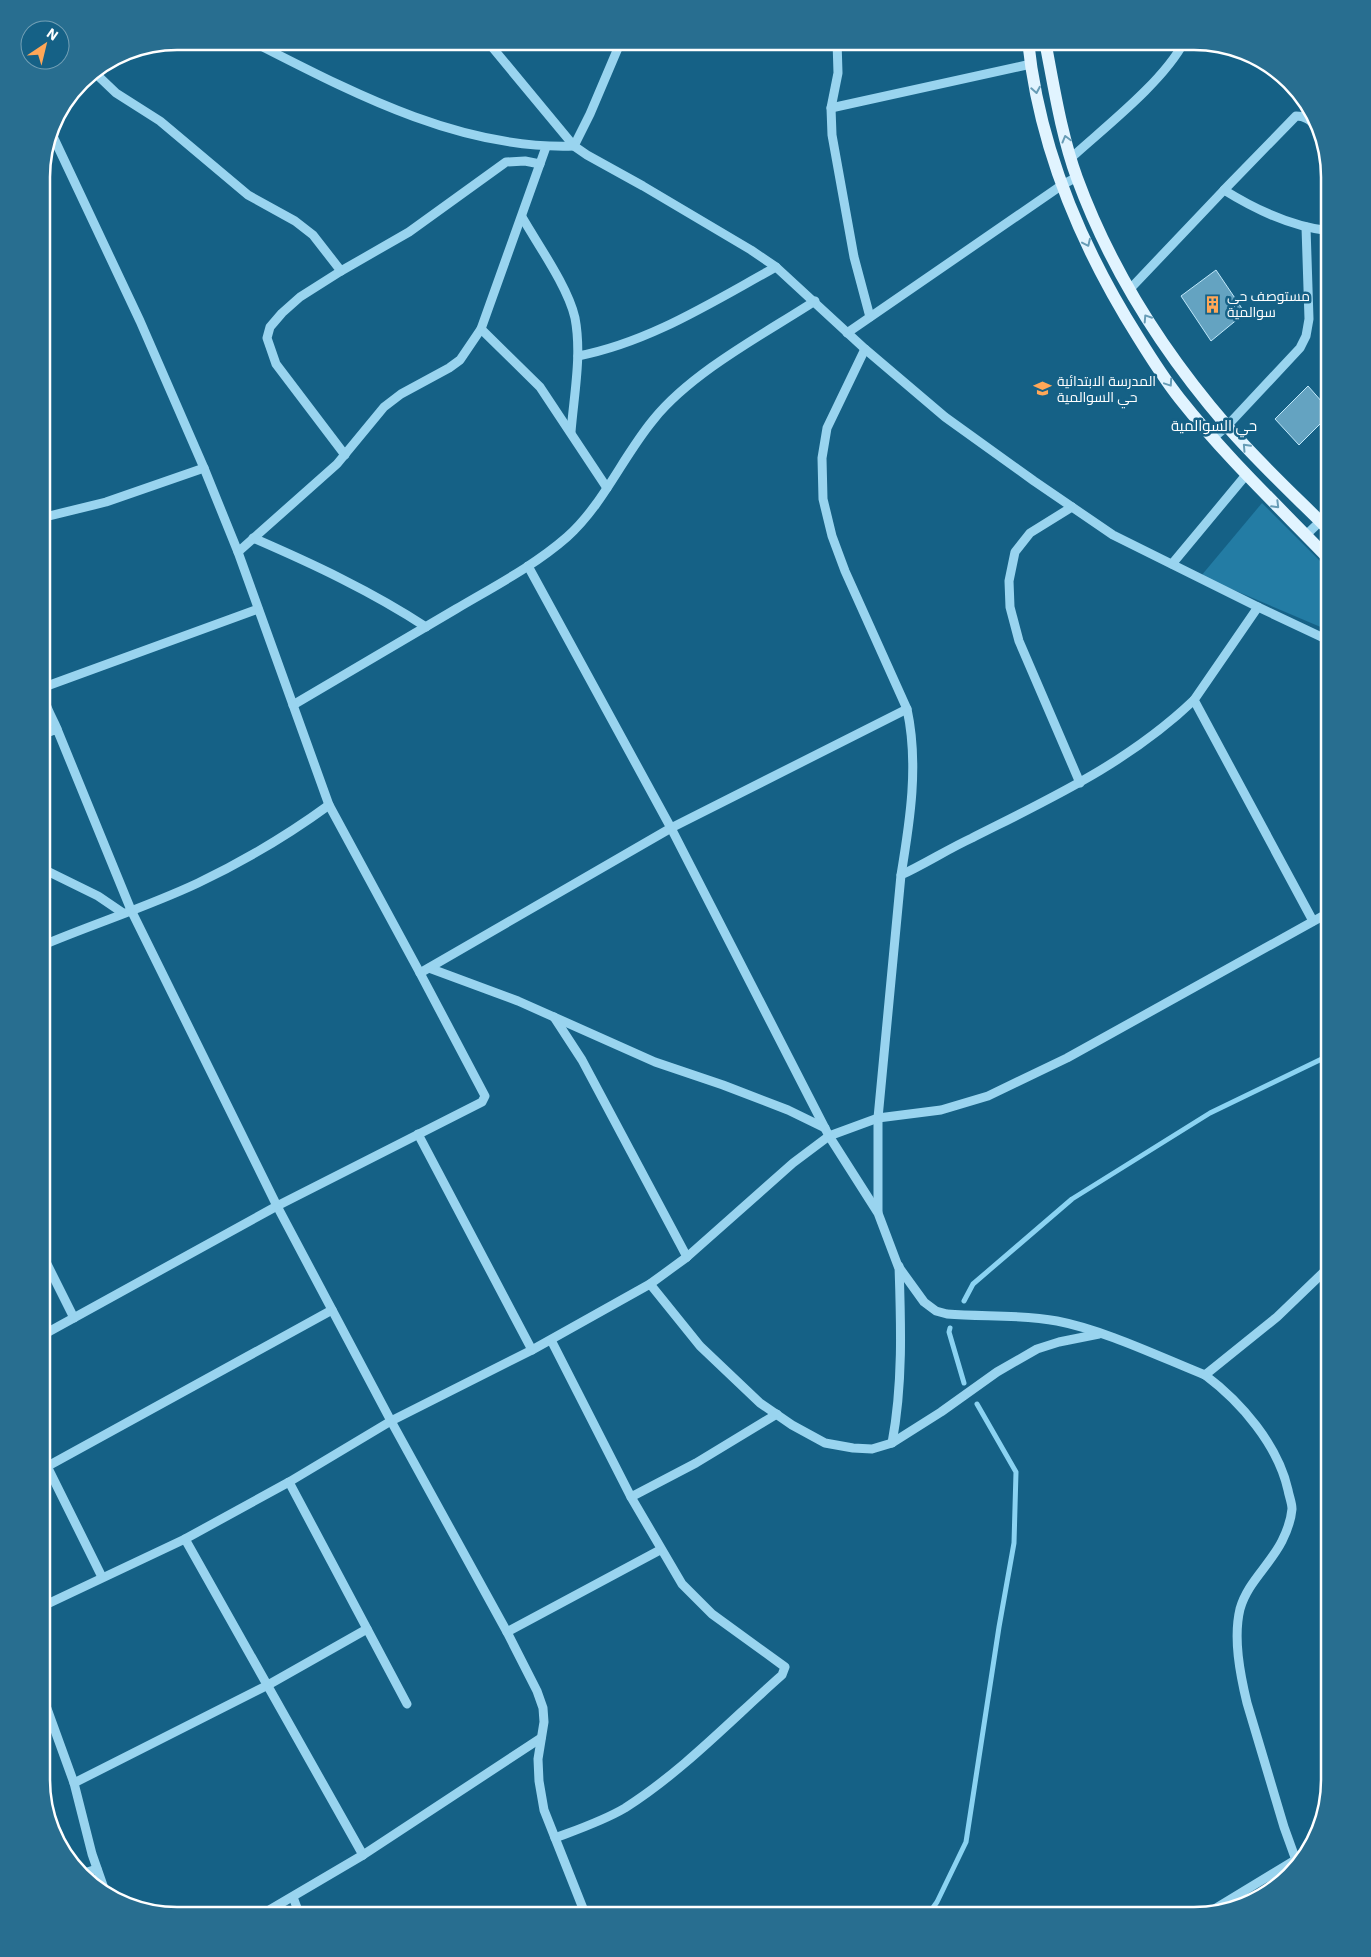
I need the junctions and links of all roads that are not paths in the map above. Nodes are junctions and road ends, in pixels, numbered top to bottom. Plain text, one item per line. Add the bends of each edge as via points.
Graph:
1 (269, 50) edge
2 (494, 50) edge
3 (616, 50) edge
4 (837, 50) edge
5 (1029, 50) edge
6 (1047, 50) edge
7 (1180, 50) edge
8 (1031, 64) junction
9 (99, 77) edge
10 (831, 108) junction
11 (1306, 118) edge
12 (55, 141) edge
13 (574, 146) junction
14 (546, 147) junction
15 (1071, 158) junction
16 (540, 164) junction
17 (1077, 177) junction
18 (1062, 185) junction
19 (1224, 190) junction
20 (522, 217) junction
21 (1306, 227) junction
22 (1321, 230) edge
23 (776, 267) junction
24 (341, 271) junction
25 (1130, 289) junction
26 (815, 301) junction
27 (870, 317) junction
28 (481, 329) junction
29 (848, 333) junction
30 (865, 349) junction
31 (578, 356) junction
32 (1227, 426) junction
33 (570, 432) junction
34 (1213, 438) junction
35 (345, 455) junction
36 (204, 468) junction
37 (1246, 475) junction
38 (607, 488) junction
39 (1072, 507) junction
40 (50, 516) edge
41 (1320, 521) joint
42 (1306, 535) junction
43 (253, 538) junction
44 (1321, 551) edge
45 (238, 552) junction
46 (1172, 564) junction
47 (528, 566) junction
48 (1258, 607) junction
49 (258, 609) junction
50 (426, 627) junction
51 (1321, 637) edge
52 (50, 685) edge
53 (1194, 700) junction
54 (293, 705) junction
55 (907, 709) junction
56 (50, 711) edge
57 (58, 729) junction
58 (50, 732) edge
59 (1080, 783) junction
60 (329, 805) junction
61 (671, 828) junction
62 (50, 872) edge
63 (901, 876) junction
64 (127, 912) junction
65 (1321, 917) edge
66 (1313, 921) junction
67 (50, 942) edge
68 (424, 970) junction
69 (554, 1017) junction
70 (878, 1118) junction
71 (827, 1132) junction
72 (418, 1134) junction
73 (277, 1206) junction
74 (878, 1213) junction
75 (687, 1257) junction
76 (898, 1266) junction
77 (50, 1270) edge
78 (1321, 1275) edge
79 (650, 1284) junction
80 (332, 1310) junction
81 (74, 1318) junction
82 (50, 1331) edge
83 (1101, 1334) junction
84 (551, 1340) junction
85 (532, 1350) junction
86 (1205, 1375) junction
87 (777, 1414) junction
88 (391, 1422) junction
89 (892, 1442) junction
90 (50, 1465) edge
91 (50, 1470) edge
92 (289, 1482) junction
93 (631, 1497) junction
94 (185, 1539) junction
95 (660, 1550) junction
96 (102, 1577) junction
97 (50, 1603) edge
98 (367, 1630) junction
99 (507, 1632) junction
100 (268, 1685) junction
101 (407, 1704) dead end
102 (50, 1717) edge
103 (541, 1738) junction
104 (74, 1783) junction
105 (555, 1838) junction
106 (363, 1855) junction
107 (1295, 1857) edge
108 (1287, 1866) edge
109 (97, 1869) junction
110 (89, 1872) edge
111 (102, 1882) edge
112 (293, 1897) junction
113 (1224, 1904) edge
114 (276, 1907) edge
115 (297, 1907) edge
116 (582, 1907) edge

1 - 14 street via 370,99 422,119 496,141
2 - 13 street
3 - 13 street
4 - 10 street via 838,73
5 - 8 main road
15 -> 6 main road
7 - 15 street via 1164,70
8 - 10 street
8 -> 18 main road via 1047,138
9 - 24 street via 116,93 160,121 248,195 301,226 317,240
10 - 27 street via 834,149 854,257
11 - 19 street via 1296,116
12 - 36 street via 140,321
13 - 14 street
13 - 23 street
14 - 16 street
15 - 17 main road
16 - 20 street
16 - 24 street via 525,160 506,162 408,232
17 - 18 street
17 - 25 main road via 1104,240
18 - 27 street
18 -> 34 main road via 1112,295 1179,398
19 - 21 street
19 - 25 street
20 - 28 street
20 - 31 street via 569,301 574,316
21 - 22 street
21 - 32 street via 1309,319 1306,336 1300,348
23 - 26 street
23 - 31 street via 660,330
24 - 35 street via 300,297 282,313 270,327 267,338 276,364
32 -> 25 main road via 1183,372
26 - 29 street
26 - 38 street via 674,397 637,442
27 - 29 street
28 - 33 street via 540,387
28 - 35 street via 460,360 384,407
29 - 30 street
30 - 39 street via 946,417
30 - 55 street via 827,428 822,458 823,499 845,571
31 - 33 street
32 - 34 street
41 -> 32 main road
33 - 38 street
34 - 37 main road
35 - 43 street
36 - 40 street via 106,502
36 - 45 street
37 -> 42 main road
37 - 46 street
38 - 47 street via 567,537
39 - 46 street via 1113,535
39 - 59 street via 1030,533 1015,552 1010,607 1019,642
41 - 42 street
42 - 44 main road
43 - 45 street
43 - 50 street via 327,570
45 - 49 street
46 - 48 street
47 - 50 street
47 - 61 street
48 - 51 street
48 - 53 street
49 - 52 street
49 - 54 street
50 - 54 street
53 - 59 street via 1126,756
53 - 66 street
54 - 60 street
55 - 61 street
55 - 63 street via 913,765
56 - 57 street
57 - 58 street
57 - 64 street
59 - 63 street
60 - 64 street via 240,862
60 - 68 street
61 - 68 street
61 - 71 street
62 - 64 street
63 - 70 street
64 - 67 street
64 - 73 street
65 - 66 street
66 - 70 street via 1067,1058 996,1092 941,1110
68 - 69 street via 518,1001
68 - 72 street via 485,1096 482,1102
69 - 71 street via 655,1062 788,1110
69 - 75 street via 582,1060
70 - 71 street
70 - 74 street
71 - 74 street
71 - 75 street
72 - 73 street
72 - 85 street
73 - 80 street
73 - 81 street
74 - 76 street
75 - 79 street
76 - 83 street via 924,1302 936,1311 1059,1321
76 - 89 street via 897,1415
77 - 81 street
78 - 86 street via 1277,1317
79 - 84 street
79 - 87 street via 700,1346 760,1403
80 - 88 street
80 - 90 street
81 - 82 street
83 - 86 street
83 - 89 street via 1059,1342 1017,1359
84 - 85 street
84 - 93 street
85 - 88 street
86 - 107 street via 1223,1389 1264,1437 1285,1478 1292,1507 1282,1543 1246,1594 1237,1630 1242,1684
87 - 89 street via 825,1444 872,1449
87 - 93 street via 696,1463
88 - 92 street
88 - 99 street
91 - 96 street
92 - 94 street
92 - 98 street
93 - 95 street
94 - 96 street
94 - 100 street
95 - 99 street
95 - 105 street via 696,1600 784,1665 785,1670 681,1765 625,1808
96 - 97 street
98 - 100 street
98 - 101 street
99 - 103 street via 543,1708
100 - 104 street
100 - 106 street
102 - 104 street
103 - 105 street via 539,1781 544,1810
103 - 106 street
104 - 109 street
105 - 116 street
106 - 112 street
108 - 113 street
109 - 110 street
109 - 111 street
112 - 114 street
112 - 115 street

